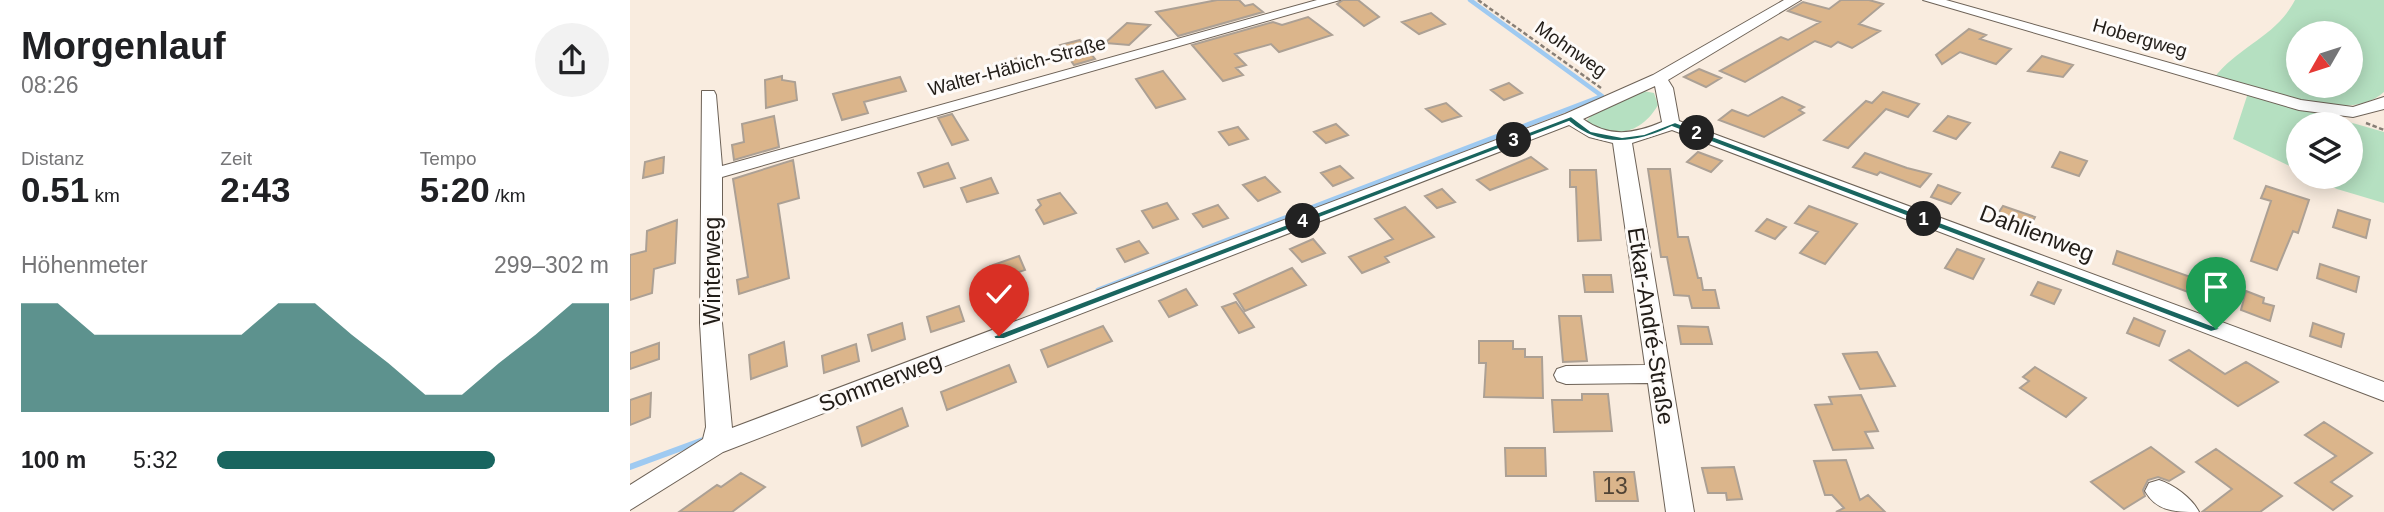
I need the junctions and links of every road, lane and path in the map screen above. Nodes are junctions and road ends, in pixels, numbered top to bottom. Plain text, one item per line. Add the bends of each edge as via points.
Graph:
1 (1333, 0) edge
2 (1478, 0) edge
3 (1794, 0) edge
4 (1930, 0) edge
5 (1659, 78) junction
6 (708, 95) dead end
7 (1614, 97) junction
8 (2384, 102) edge
9 (1571, 118) junction
10 (1671, 124) junction
11 (1622, 139) junction
12 (713, 174) junction
13 (1660, 374) junction
14 (1566, 375) dead end
15 (2384, 392) edge
16 (717, 437) junction
17 (2159, 491) dead end
18 (630, 499) edge
19 (1680, 512) edge
20 (2185, 512) edge

1 - 12 street, Walter-Häbich-Straße
2 - 7 path, Mohnweg
3 - 5 street, Sommerweg
4 - 8 street, Hobergweg via 2299,104 2339,112 2365,111
5 - 7 street, Sommerweg
5 - 10 street
6 - 12 street, Winterweg
7 - 9 street, Sommerweg
9 - 11 street via 1587,133
9 - 16 street, Sommerweg
10 - 11 street via 1646,136
10 - 15 street, Dahlienweg
11 - 13 street, Etkar-André-Straße
12 - 16 street, Winterweg via 711,323
13 - 14 street
13 - 19 street, Etkar-André-Straße
16 - 18 street, Sommerweg
17 - 20 street

